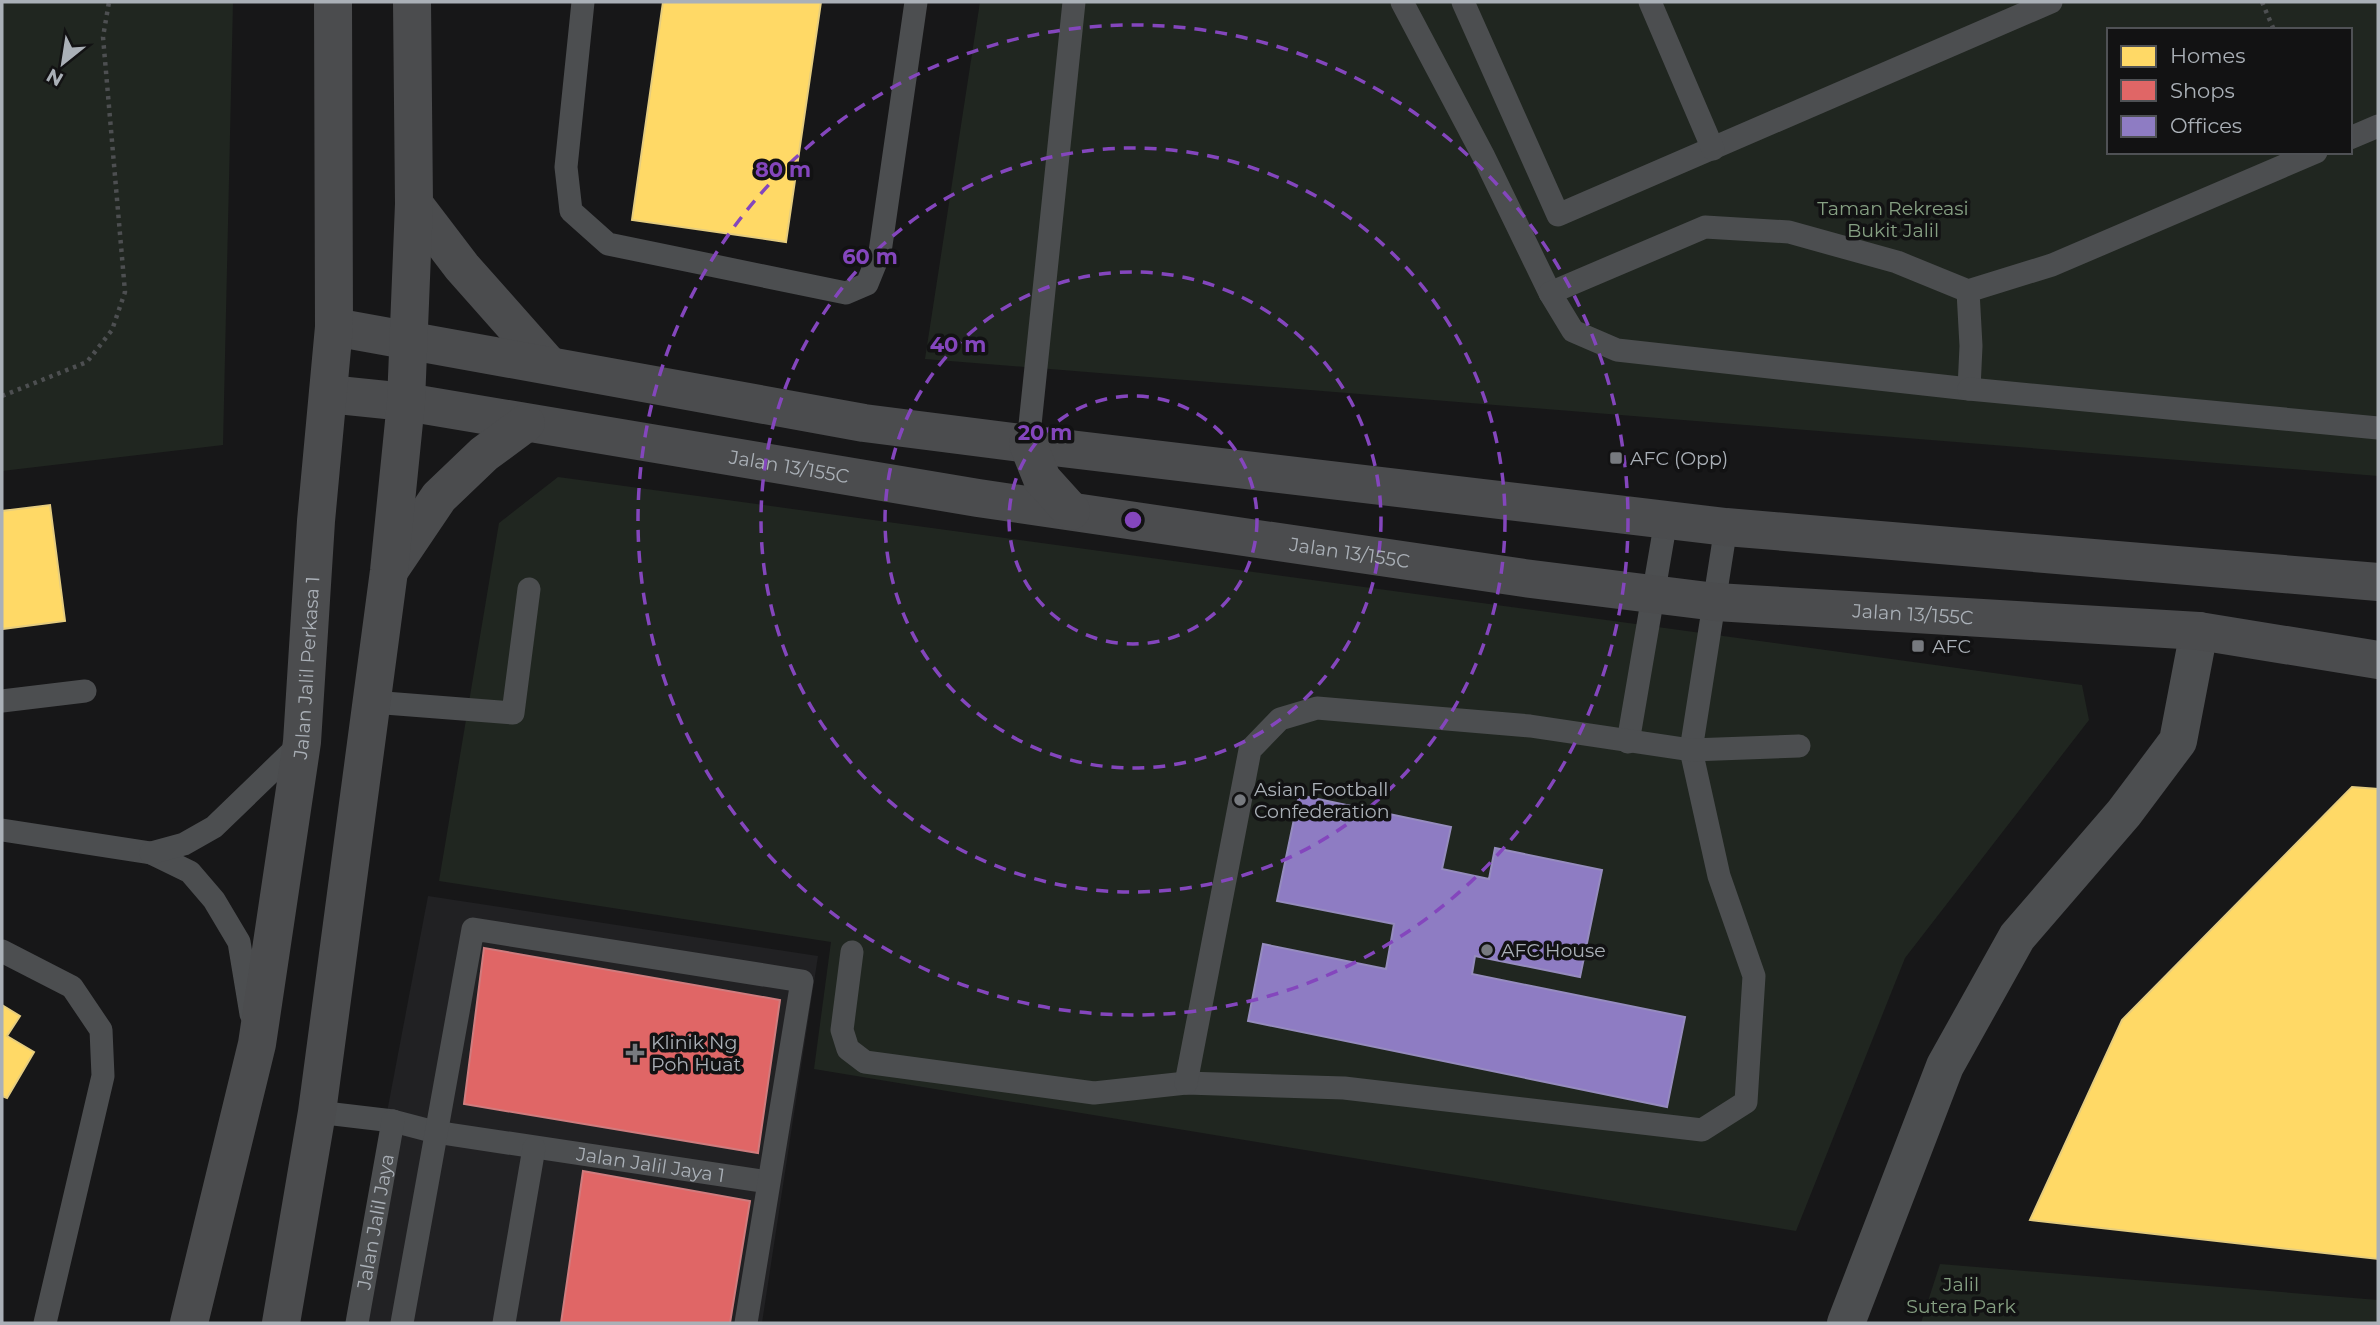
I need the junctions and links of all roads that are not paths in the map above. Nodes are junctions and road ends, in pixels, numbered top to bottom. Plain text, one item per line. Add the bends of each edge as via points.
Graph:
1 (333, 2) edge
2 (411, 2) edge
3 (583, 2) edge
4 (916, 2) edge
5 (1074, 2) edge
6 (1402, 2) edge
7 (1463, 2) edge
8 (1650, 2) edge
9 (2051, 2) edge
10 (2378, 126) edge
11 (2352, 137) edge
12 (1713, 149) junction
13 (2311, 154) edge
14 (414, 204) junction
15 (1968, 290) junction
16 (1550, 293) junction
17 (334, 327) junction
18 (408, 338) junction
19 (548, 364) junction
20 (1969, 389) junction
21 (328, 394) junction
22 (405, 402) junction
23 (526, 423) junction
24 (2378, 428) edge
25 (1028, 444) junction
26 (978, 498) junction
27 (1071, 511) junction
28 (1666, 520) junction
29 (1726, 527) junction
30 (389, 571) junction
31 (2378, 582) edge
32 (529, 589) dead end
33 (1653, 594) junction
34 (1716, 602) junction
35 (2199, 631) junction
36 (2378, 660) edge
37 (85, 691) dead end
38 (2, 701) edge
39 (372, 702) junction
40 (302, 742) junction
41 (1628, 743) junction
42 (1799, 746) dead end
43 (1691, 750) junction
44 (2, 830) edge
45 (150, 853) junction
46 (2, 951) edge
47 (852, 952) dead end
48 (257, 1044) junction
49 (1186, 1083) junction
50 (317, 1112) junction
51 (393, 1121) junction
52 (435, 1132) junction
53 (534, 1148) junction
54 (768, 1182) junction
55 (45, 1323) edge
56 (189, 1323) edge
57 (281, 1323) edge
58 (357, 1323) edge
59 (402, 1323) edge
60 (504, 1323) edge
61 (746, 1323) edge
62 (1846, 1323) edge

1 - 17 main road, Jalan Jalil Perkasa 1
2 - 14 main road
3 - 4 lane via 566,167 571,211 608,244 846,293 867,284 880,251
5 - 25 lane
6 - 16 lane
7 - 12 lane via 1558,215
8 - 12 lane
9 - 12 lane
10 - 11 lane
13 - 15 lane via 2052,265
14 - 18 main road
14 - 19 main road via 462,267
15 - 16 lane via 1897,262 1789,232 1704,227
15 - 20 lane
16 - 20 lane via 1573,331 1617,350
17 - 18 main road
17 - 21 main road, Jalan Jalil Perkasa 1
18 - 19 main road
18 - 22 main road
19 - 25 main road via 864,423
20 - 24 lane
21 - 22 main road, Jalan 13/155C
21 - 40 main road, Jalan Jalil Perkasa 1
22 - 23 main road, Jalan 13/155C
22 - 30 main road
23 - 26 main road, Jalan 13/155C
23 - 30 main road via 484,454 439,497
25 - 26 main road via 1005,475
25 - 27 main road via 1042,479
25 - 28 main road
26 - 27 main road, Jalan 13/155C
27 - 33 main road, Jalan 13/155C
28 - 29 main road
28 - 33 lane
29 - 31 main road
29 - 34 lane
30 - 39 main road
32 - 39 lane via 513,713
33 - 34 main road, Jalan 13/155C
33 - 41 lane
34 - 35 main road, Jalan 13/155C
34 - 43 lane
35 - 36 main road, Jalan 13/155C
35 - 62 street via 2178,741 2124,813 2017,937 1945,1066
37 - 38 lane
39 - 50 main road
40 - 45 lane via 214,827 184,844
40 - 48 main road, Jalan Jalil Perkasa 1
41 - 43 lane
41 - 49 lane via 1530,726 1317,708 1280,719 1250,750
42 - 43 lane
43 - 49 lane via 1719,876 1754,976 1746,1102 1702,1130 1344,1088
44 - 45 lane
45 - 48 lane via 190,872 214,900 239,942
46 - 55 lane via 72,987 101,1030 103,1076
47 - 49 lane via 842,1030 848,1049 865,1062 1094,1093
48 - 56 main road, Jalan Jalil Perkasa 1
50 - 51 lane, Jalan Jalil Jaya 1
50 - 57 main road
51 - 52 lane, Jalan Jalil Jaya 1
51 - 58 lane, Jalan Jalil Jaya
52 - 53 lane, Jalan Jalil Jaya 1
52 - 54 lane via 473,929 802,981
52 - 59 lane
53 - 54 lane, Jalan Jalil Jaya 1
53 - 60 lane
54 - 61 lane

